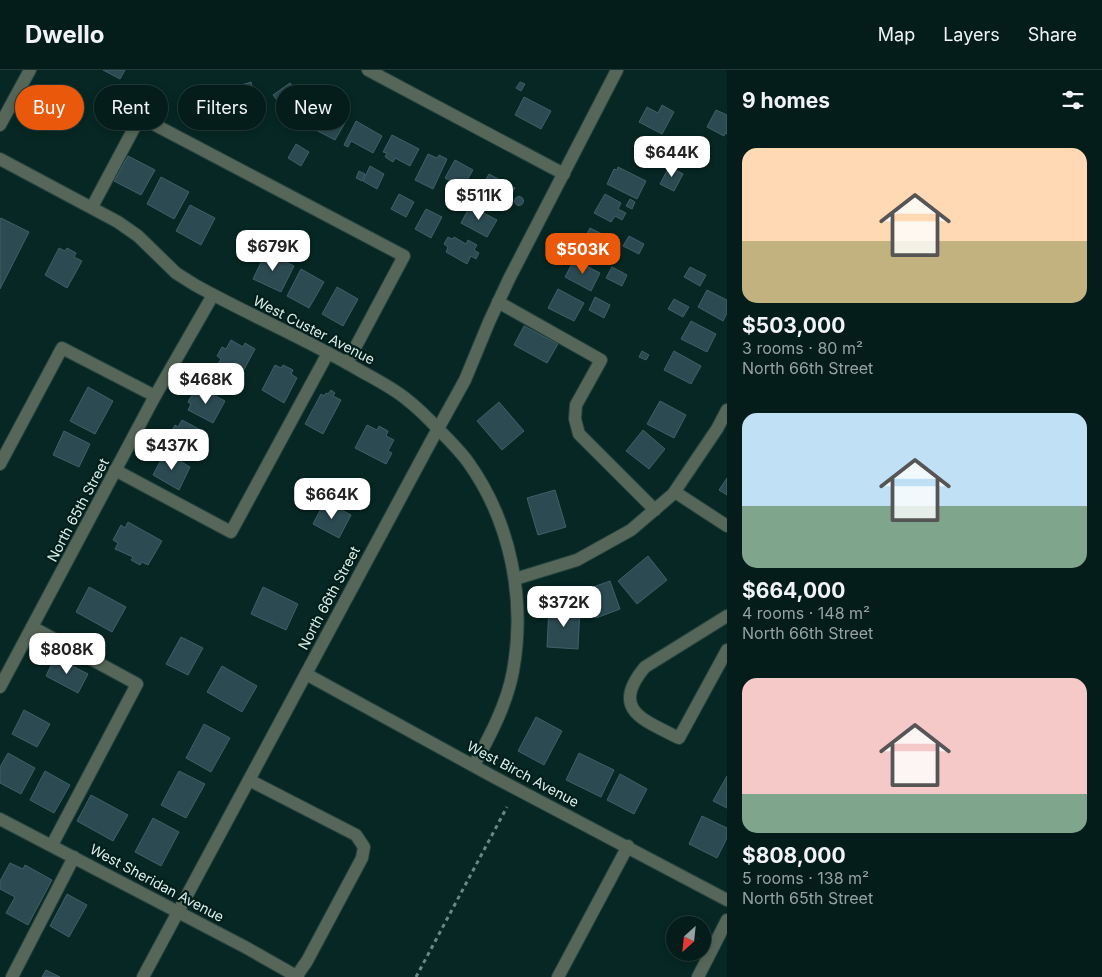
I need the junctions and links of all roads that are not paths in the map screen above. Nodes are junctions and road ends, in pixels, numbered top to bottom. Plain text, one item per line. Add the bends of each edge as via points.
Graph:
1 (30, 70) edge
2 (368, 70) edge
3 (618, 70) edge
4 (0, 125) edge
5 (0, 159) edge
6 (564, 174) junction
7 (92, 207) junction
8 (213, 295) junction
9 (498, 302) junction
10 (328, 353) junction
11 (348, 363) junction
12 (155, 396) junction
13 (727, 410) edge
14 (438, 429) junction
15 (722, 431) edge
16 (0, 464) edge
17 (115, 470) junction
18 (674, 492) junction
19 (655, 510) junction
20 (727, 526) edge
21 (515, 579) junction
22 (727, 616) edge
23 (32, 627) junction
24 (727, 650) edge
25 (306, 674) junction
26 (1, 684) edge
27 (474, 765) junction
28 (249, 780) junction
29 (0, 819) edge
30 (52, 845) junction
31 (628, 846) junction
32 (74, 857) junction
33 (727, 900) edge
34 (178, 911) junction
35 (727, 920) edge
36 (12, 977) edge
37 (143, 977) edge
38 (297, 977) edge
39 (558, 977) edge
40 (698, 977) edge

1 - 4 street
2 - 6 street
3 - 6 street, North 66th Street
5 - 7 street, West Custer Avenue
6 - 9 street, North 66th Street
7 - 8 street, West Custer Avenue via 138,236 176,273
7 - 11 street via 140,117 404,256
8 - 10 street, West Custer Avenue
8 - 12 street, North 65th Street
9 - 14 street, North 66th Street via 466,380
9 - 19 street via 601,360 576,405 579,434
10 - 11 street, West Custer Avenue
10 - 17 street via 231,532
11 - 14 street, West Custer Avenue via 404,397
12 - 16 street via 62,348
12 - 17 street, North 65th Street
13 - 15 street
14 - 21 street, West Custer Avenue via 468,461 486,490 498,517
14 - 25 street, North 66th Street
15 - 18 street
17 - 23 street, North 65th Street
18 - 19 street
18 - 20 street
19 - 21 street via 631,530 577,560
21 - 27 street, West Custer Avenue via 517,641 513,673 504,704
22 - 24 street via 645,667 630,691 631,705 638,717 679,738
23 - 26 street, North 65th Street
23 - 30 street via 137,684
25 - 27 street, West Birch Avenue
25 - 28 street, North 66th Street
27 - 31 street, West Birch Avenue
28 - 34 street, North 66th Street
28 - 38 street via 356,836 364,847 362,858
29 - 30 street, West Sheridan Avenue
30 - 32 street, West Sheridan Avenue
31 - 33 street, West Birch Avenue
31 - 39 street
32 - 34 street, West Sheridan Avenue
32 - 36 street
34 - 37 street, North 66th Street
34 - 38 street, West Sheridan Avenue
35 - 40 street

